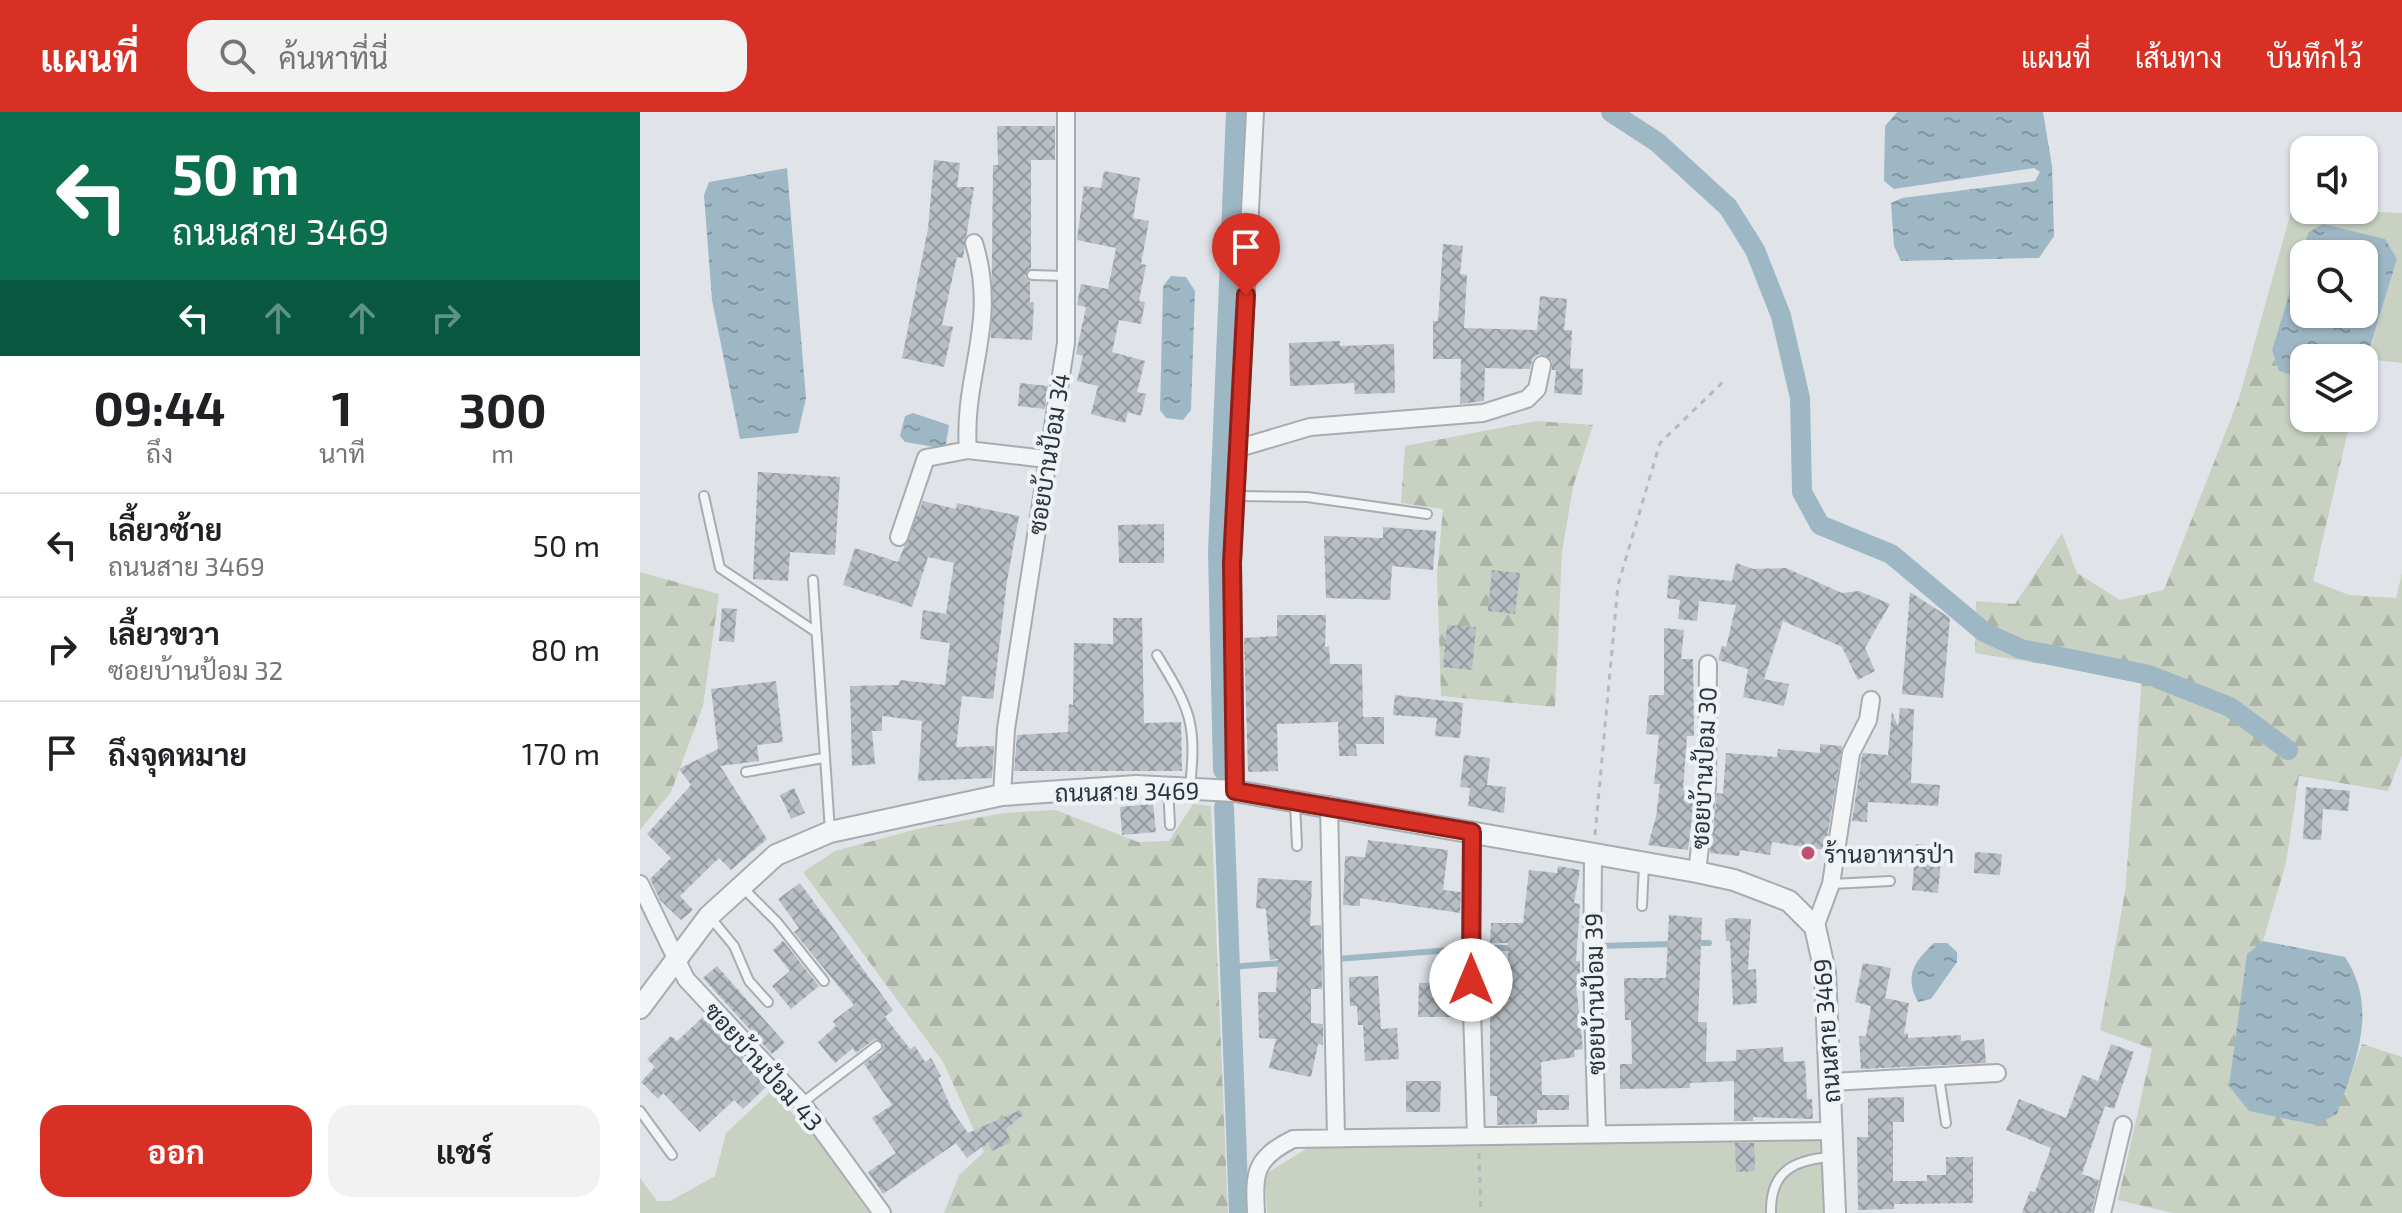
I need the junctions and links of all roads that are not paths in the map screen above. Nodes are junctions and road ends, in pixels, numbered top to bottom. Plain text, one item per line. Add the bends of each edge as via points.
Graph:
1 (1066, 112) edge
2 (1255, 112) edge
3 (974, 243) dead end
4 (1032, 275) dead end
5 (1067, 277) junction
6 (1542, 365) dead end
7 (1239, 448) junction
8 (968, 450) junction
9 (1046, 459) junction
10 (704, 496) dead end
11 (1236, 496) junction
12 (1427, 514) dead end
13 (899, 537) dead end
14 (813, 580) dead end
15 (816, 632) junction
16 (1157, 655) dead end
17 (1708, 664) dead end
18 (1871, 700) dead end
19 (823, 758) junction
20 (746, 772) dead end
21 (1168, 786) junction
22 (1190, 788) junction
23 (1235, 791) junction
24 (1002, 795) junction
25 (1295, 799) junction
26 (1329, 805) junction
27 (1170, 825) dead end
28 (830, 832) junction
29 (1472, 832) junction
30 (1297, 846) dead end
31 (1593, 855) junction
32 (1644, 864) junction
33 (1697, 872) junction
34 (1890, 881) dead end
35 (640, 884) edge
36 (740, 884) junction
37 (1831, 884) junction
38 (1642, 906) dead end
39 (709, 916) junction
40 (1815, 927) junction
41 (675, 957) junction
42 (824, 981) dead end
43 (768, 1002) dead end
44 (640, 1008) edge
45 (877, 1046) dead end
46 (1997, 1073) dead end
47 (1939, 1076) junction
48 (1831, 1082) junction
49 (802, 1103) junction
50 (640, 1111) edge
51 (1946, 1123) dead end
52 (2123, 1125) dead end
53 (1832, 1131) junction
54 (1597, 1134) junction
55 (1336, 1136) junction
56 (1478, 1142) junction
57 (672, 1155) dead end
58 (1833, 1157) junction
59 (882, 1213) edge
60 (1256, 1213) edge
61 (1771, 1213) edge
62 (1835, 1213) edge
63 (2102, 1213) edge

1 - 5 street, ซอยบ้านป้อม 34
2 - 7 street
3 - 8 street via 983,272 983,329 966,419
4 - 5 lane
5 - 9 street, ซอยบ้านป้อม 34 via 1066,343
6 - 7 street via 1537,389 1527,399 1483,413 1310,427
7 - 11 street
8 - 9 street
8 - 13 street via 926,458
9 - 24 street, ซอยบ้านป้อม 34 via 1006,729
10 - 15 lane via 720,568
11 - 12 lane via 1307,497
11 - 23 street
14 - 15 lane
15 - 19 lane
16 - 22 lane via 1187,705 1195,748
17 - 33 street, ซอยบ้านป้อม 30 via 1707,787
18 - 37 street via 1868,720 1851,753
19 - 20 lane
19 - 28 lane
21 - 22 street, ถนนสาย 3469
21 - 24 street, ถนนสาย 3469
21 - 27 lane
22 - 23 street, ถนนสาย 3469
23 - 25 street, ถนนสาย 3469
24 - 28 street, ถนนสาย 3469
25 - 26 street, ถนนสาย 3469
25 - 30 lane
26 - 29 street, ถนนสาย 3469
26 - 55 street
28 - 36 street, ถนนสาย 3469 via 776,855
29 - 31 street, ถนนสาย 3469
29 - 56 street
31 - 32 street, ถนนสาย 3469
31 - 54 street, ซอยบ้านป้อม 39
32 - 33 street, ถนนสาย 3469
32 - 38 lane
33 - 40 street, ถนนสาย 3469 via 1789,901
34 - 37 lane
35 - 41 street, ซอยบ้านป้อม 43
36 - 39 street, ถนนสาย 3469
36 - 42 lane
37 - 40 street
39 - 41 street, ถนนสาย 3469
39 - 43 lane
40 - 48 street, ถนนสาย 3469 via 1825,972
41 - 44 street, ถนนสาย 3469
41 - 49 street, ซอยบ้านป้อม 43 via 686,979
45 - 49 lane
46 - 47 street
47 - 48 street
47 - 51 lane
48 - 53 street, ถนนสาย 3469
49 - 59 street, ซอยบ้านป้อม 43
50 - 57 lane
52 - 63 street
53 - 54 street
53 - 58 street, ถนนสาย 3469
54 - 56 street
55 - 56 street
55 - 60 street via 1293,1139 1272,1150 1256,1168
58 - 61 lane via 1811,1158 1787,1168 1771,1194
58 - 62 street, ถนนสาย 3469

